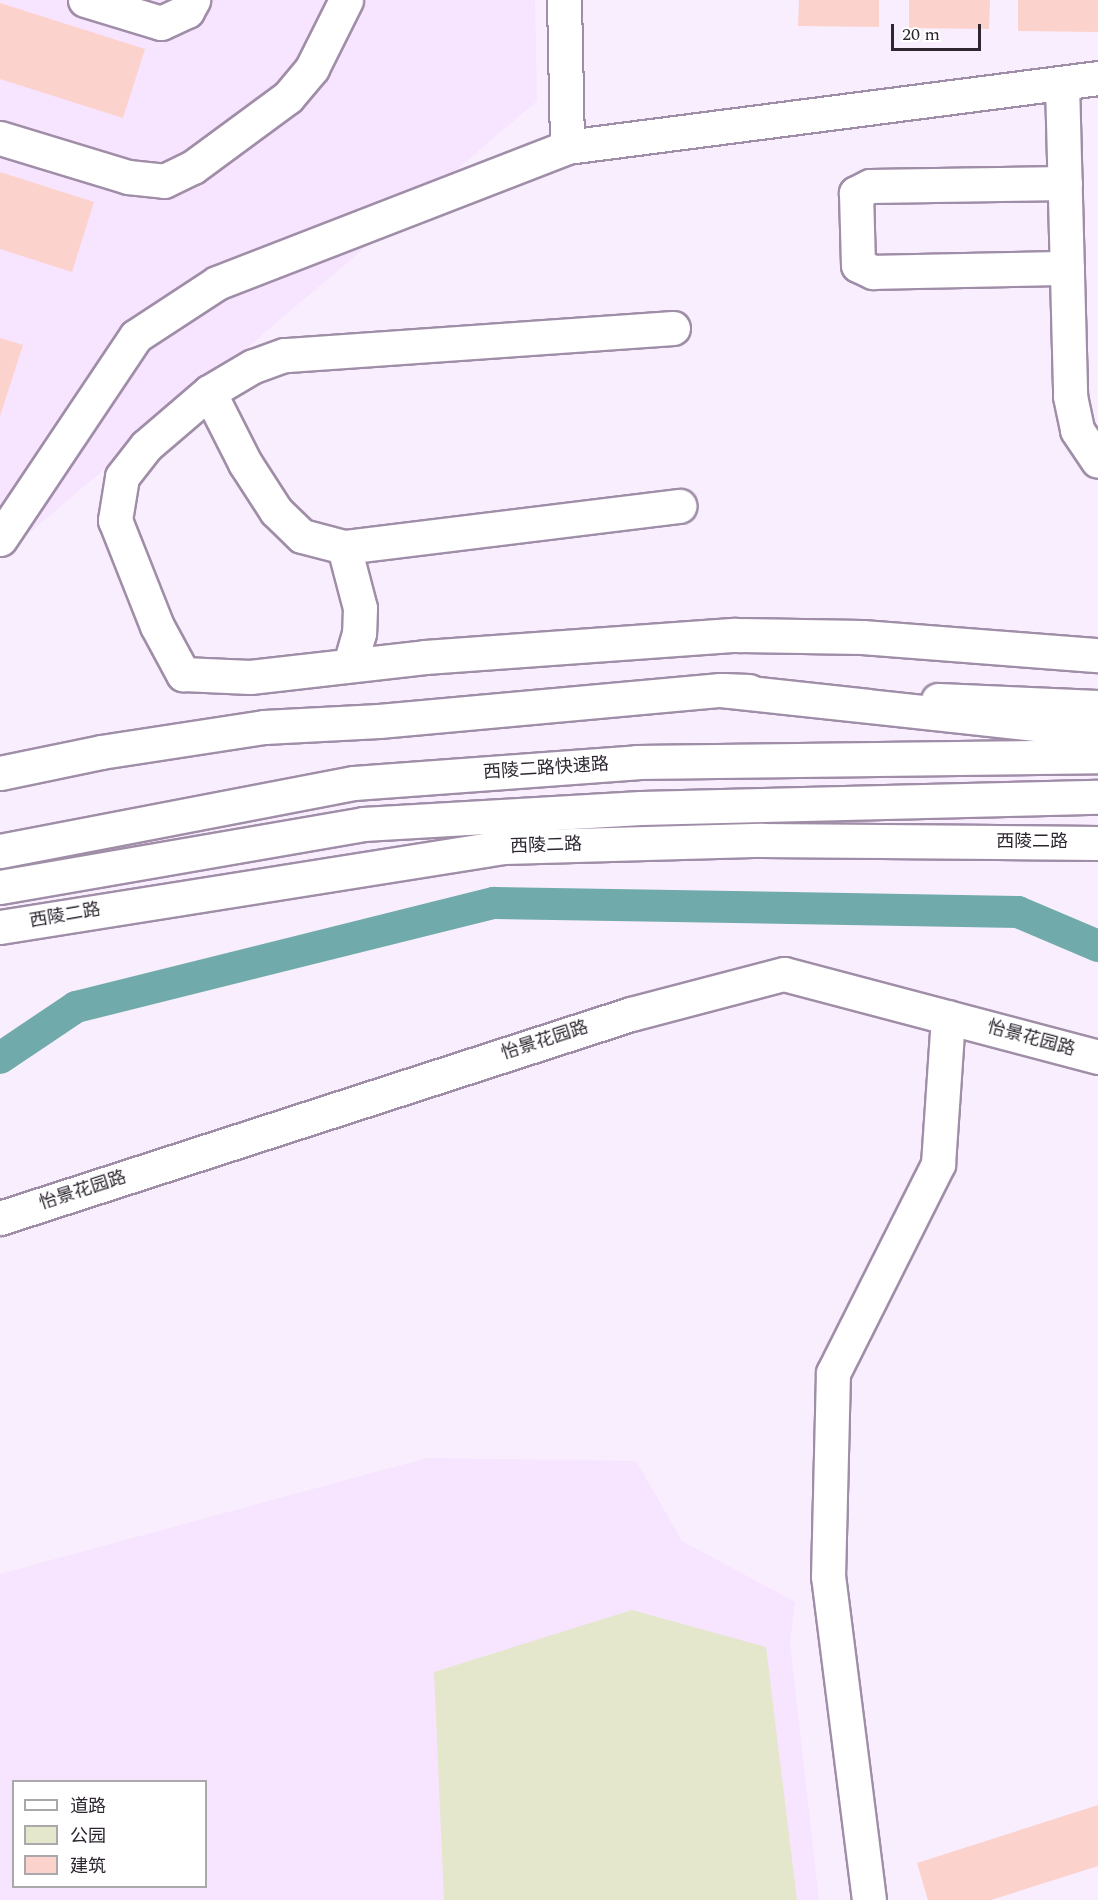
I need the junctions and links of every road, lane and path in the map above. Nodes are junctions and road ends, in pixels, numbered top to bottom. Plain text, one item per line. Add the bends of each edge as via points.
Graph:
1 (85, 0) edge
2 (193, 0) edge
3 (346, 0) edge
4 (564, 0) edge
5 (1098, 78) edge
6 (1062, 83) junction
7 (0, 138) edge
8 (567, 147) junction
9 (1065, 183) junction
10 (1067, 268) junction
11 (674, 328) dead end
12 (209, 392) junction
13 (1098, 461) edge
14 (680, 506) dead end
15 (0, 539) edge
16 (344, 547) junction
17 (1098, 655) edge
18 (350, 665) junction
19 (722, 690) junction
20 (1098, 707) edge
21 (1098, 731) edge
22 (1098, 756) edge
23 (0, 773) edge
24 (1098, 797) edge
25 (1098, 843) edge
26 (0, 851) edge
27 (0, 887) edge
28 (0, 927) edge
29 (948, 1017) junction
30 (1098, 1057) edge
31 (0, 1218) edge
32 (869, 1900) edge

1 - 2 main road via 161,23 187,11
3 - 7 main road via 312,68 288,97 193,166 164,181 128,177
4 - 8 main road
5 - 6 main road
6 - 8 main road
6 - 9 main road
8 - 15 main road via 217,283 136,336
9 - 10 main road
9 - 10 main road via 870,186 856,193 858,265 873,272
10 - 13 main road via 1071,396 1077,430
11 - 12 main road via 284,355 254,366
12 - 16 main road via 245,463 276,511 302,536
12 - 18 main road via 146,446 122,477 115,520 158,626 183,674 250,677
14 - 16 main road
16 - 18 main road via 360,608
17 - 18 main road via 862,637 735,635
19 - 20 main road
19 - 21 main road
19 - 23 main road via 379,721 264,727 101,752
22 - 26 main road, 西陵二路快速路 via 637,762 354,783
24 - 27 main road via 641,808 363,824
25 - 28 main road, 西陵二路 via 762,840 504,847
29 - 30 main road, 怡景花园路
29 - 31 main road, 怡景花园路 via 784,974 631,1014
29 - 32 main road via 938,1164 833,1373 828,1577

